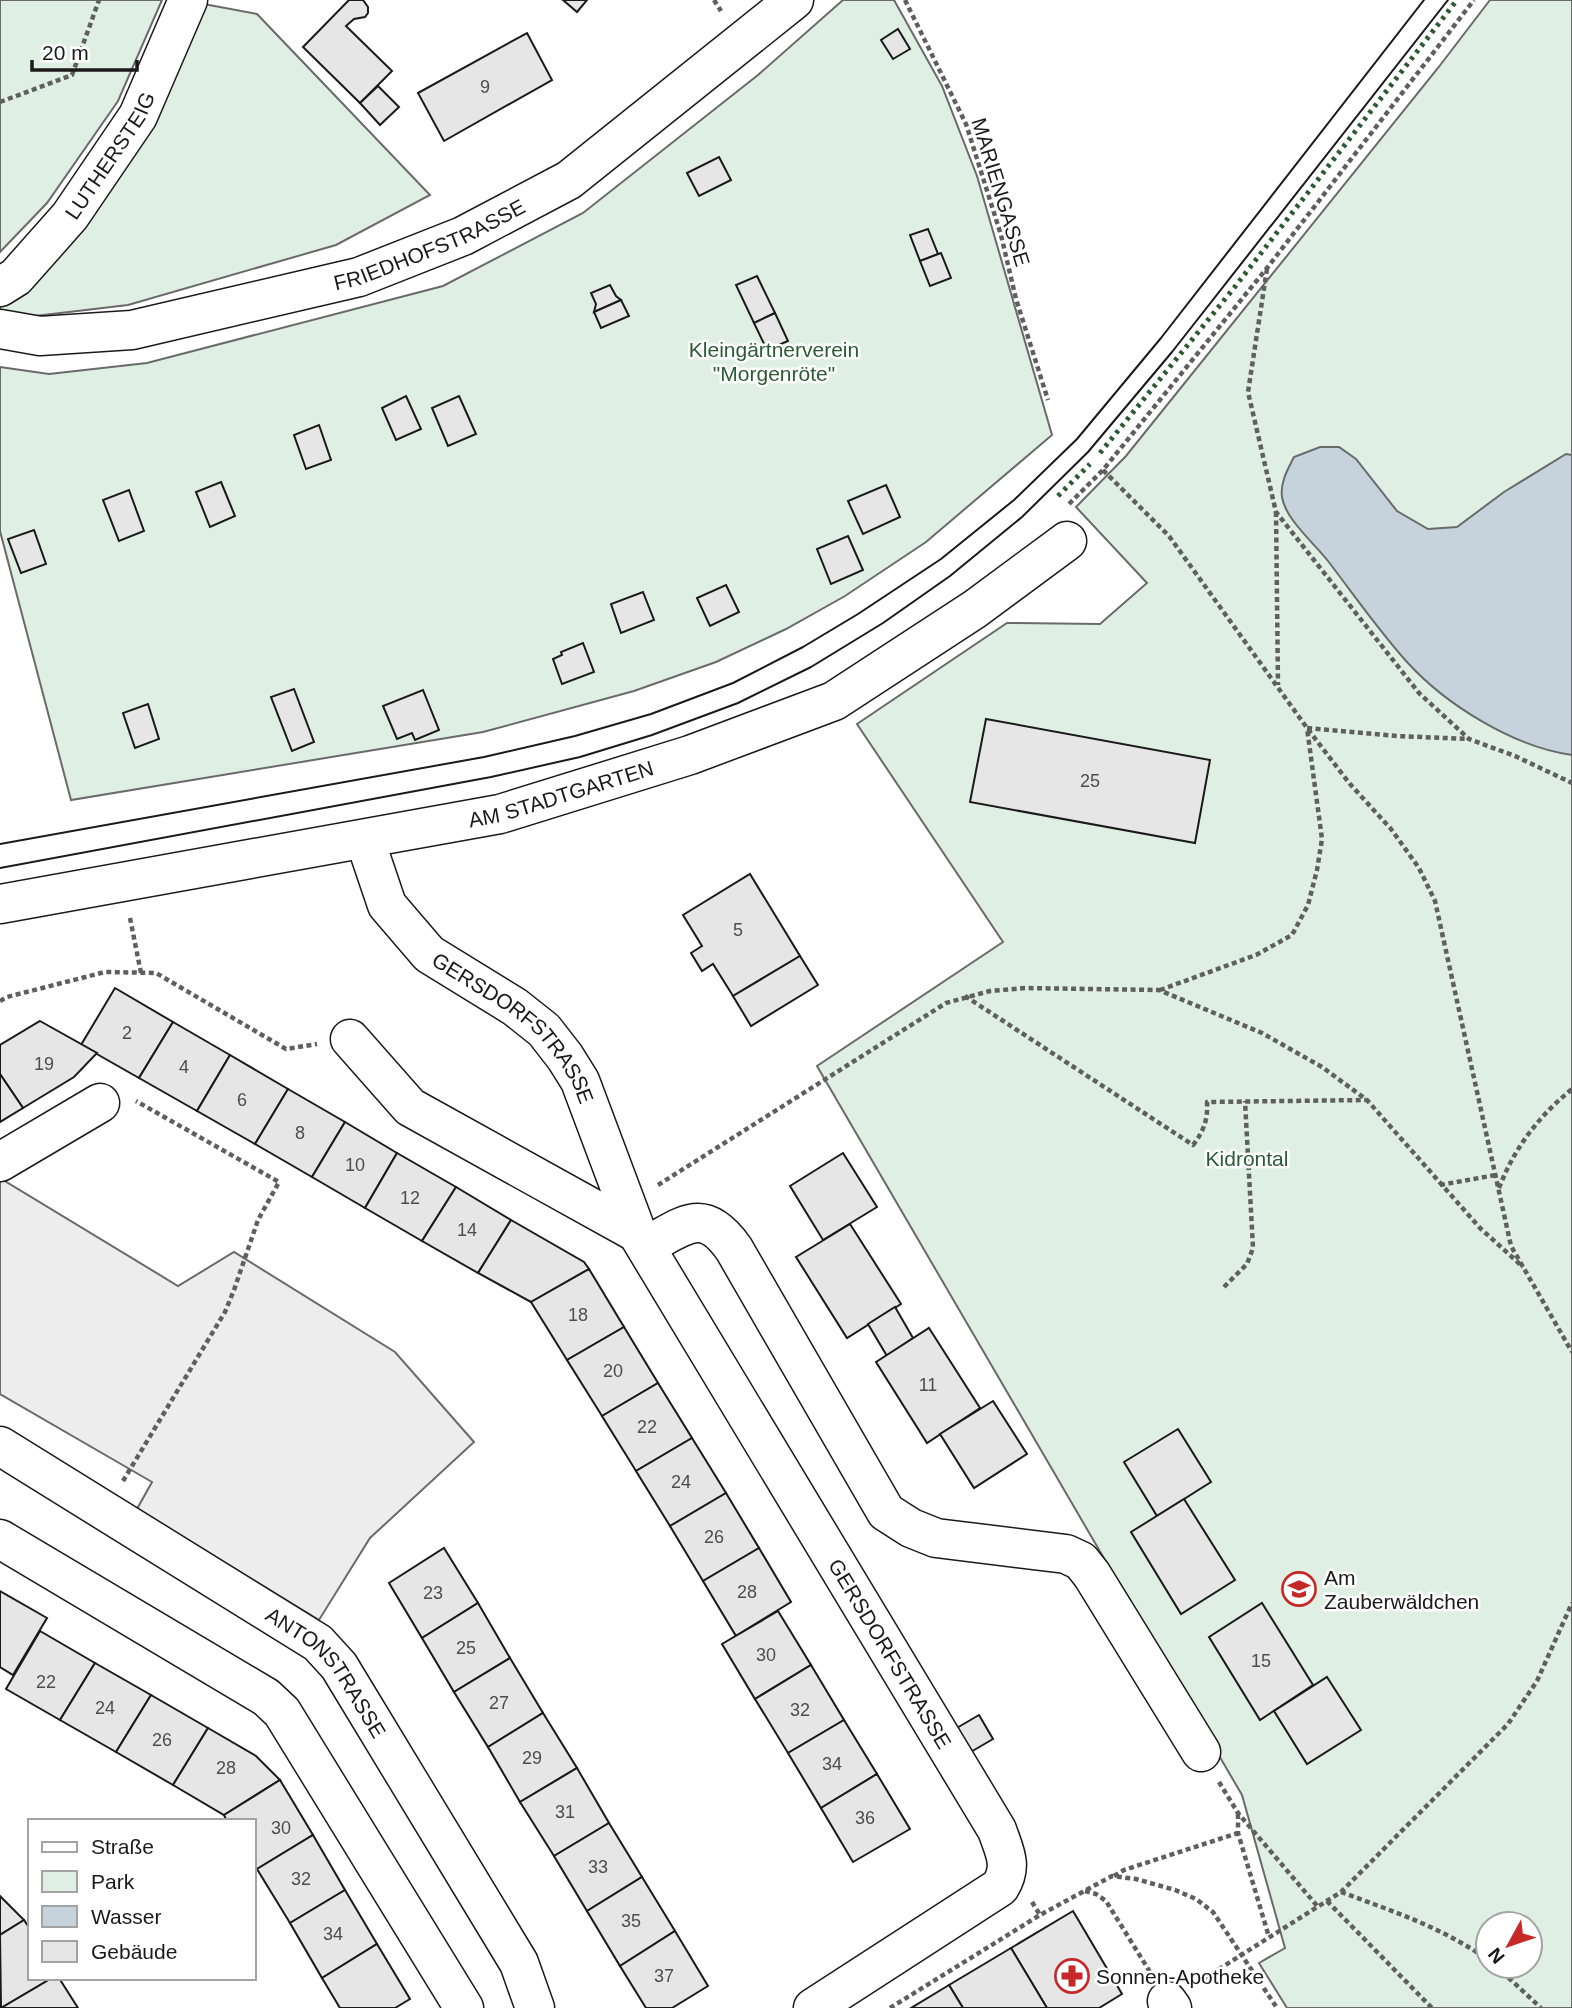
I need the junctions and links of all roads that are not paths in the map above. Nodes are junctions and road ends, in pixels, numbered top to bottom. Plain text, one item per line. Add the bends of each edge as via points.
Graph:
1 (188, 0) edge
2 (794, 0) edge
3 (0, 287) edge
4 (0, 329) edge
5 (1067, 541) dead end
6 (365, 840) junction
7 (0, 904) edge
8 (350, 1038) road end
9 (100, 1102) road end
10 (0, 1162) edge
11 (637, 1228) junction
12 (0, 1446) edge
13 (0, 1539) edge
14 (1201, 1752) dead end
15 (464, 2008) edge
16 (535, 2008) edge
17 (813, 2008) edge

1 - 3 street, LUTHERSTEIG via 138,116 70,216 16,277
2 - 4 street, FRIEDHOFSTRASSE via 569,180 463,236 359,277 132,330 40,336
5 - 6 street, AM STADTGARTEN via 975,609 834,701 690,755 500,814
6 - 7 street, AM STADTGARTEN
6 - 11 street, GERSDORFSTRASSE via 387,905 429,954 515,1007 544,1030 565,1057 580,1082
8 - 11 street, GERSDORFSTRASSE via 410,1107
9 - 10 street
11 - 14 street via 701,1222 716,1227 734,1249 886,1513 936,1538 1066,1553 1081,1561
11 - 17 street, GERSDORFSTRASSE via 998,1830 1004,1875
12 - 16 street, ANTONSTRASSE via 318,1643 340,1665 519,1963
13 - 15 street via 266,1697 282,1712

